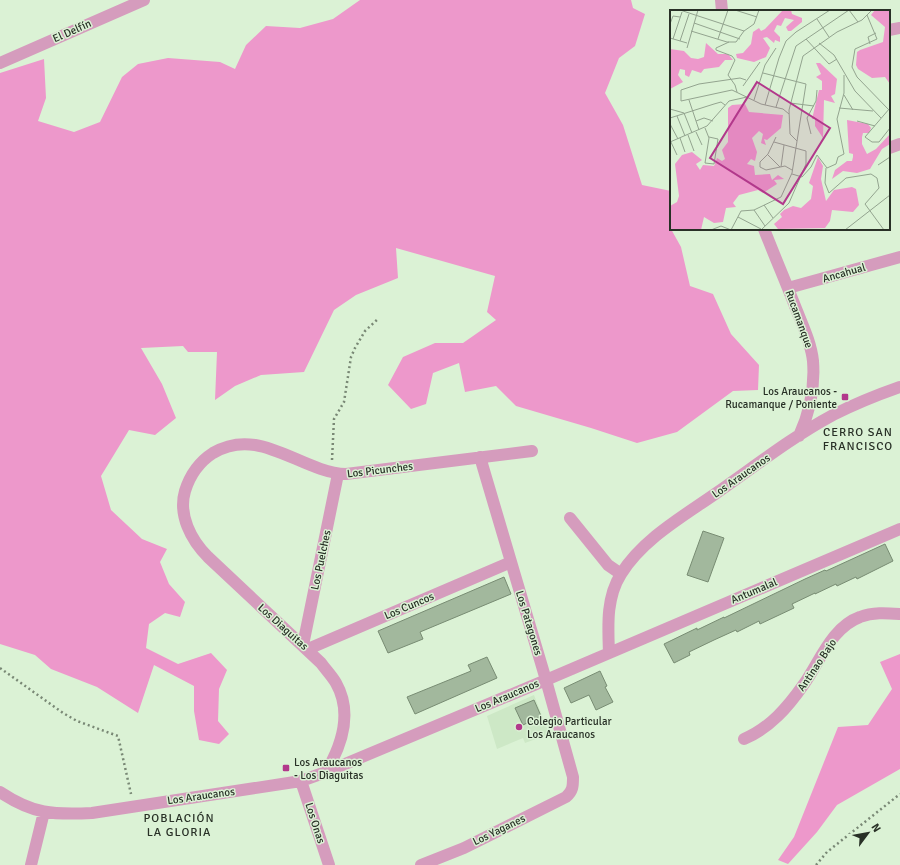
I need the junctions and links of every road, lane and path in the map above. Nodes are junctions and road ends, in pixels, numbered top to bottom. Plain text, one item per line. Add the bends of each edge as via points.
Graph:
1 (144, 0) edge
2 (900, 28) edge
3 (890, 30) edge
4 (0, 63) edge
5 (900, 144) edge
6 (890, 148) edge
7 (764, 230) edge
8 (900, 257) edge
9 (788, 288) junction
10 (379, 318) dead end
11 (900, 388) edge
12 (799, 436) junction
13 (532, 451) dead end
14 (480, 457) junction
15 (335, 473) junction
16 (184, 494) joint
17 (570, 518) dead end
18 (900, 529) edge
19 (511, 562) junction
20 (621, 574) junction
21 (900, 614) edge
22 (305, 647) junction
23 (609, 653) junction
24 (0, 668) edge
25 (546, 680) junction
26 (744, 739) dead end
27 (326, 772) junction
28 (301, 781) junction
29 (572, 790) joint
30 (0, 792) edge
31 (900, 794) edge
32 (134, 806) junction
33 (44, 812) junction
34 (31, 865) edge
35 (328, 865) edge
36 (421, 865) edge
37 (816, 865) edge

1 - 4 street, El Delfín
2 - 3 street
5 - 6 street
7 - 9 street, Rucamanque
8 - 9 street, Ancahual
9 - 12 street, Rucamanque via 807,336 813,360 810,405
10 - 15 path via 365,331 351,357 344,402 334,419
11 - 12 street, Los Araucanos via 855,404
12 - 20 street, Los Araucanos via 661,533 633,558
13 - 14 street, Los Picunches
14 - 15 street, Los Picunches via 354,474
14 - 19 street, Los Patagones
15 - 16 street, Los Picunches via 270,448 238,445 217,451 199,464
15 - 22 street, Los Puelches
16 - 22 street, Los Diaguitas via 186,524 201,550
17 - 20 street via 608,565
18 - 23 street, Antumalal
19 - 22 street, Los Cuncos
19 - 25 street, Los Patagones
20 - 23 street, Los Araucanos via 609,605
21 - 26 street, Antinao Bajo via 868,614 846,625 832,640 785,709 760,731
22 - 27 street, Los Diaguitas via 333,679 343,702 343,735
23 - 25 street, Los Araucanos
24 - 32 path via 63,713 118,736
25 - 27 street, Los Araucanos
25 - 29 street, Los Patagones via 573,777
27 - 28 street, Los Araucanos
28 - 32 street, Los Araucanos
28 - 35 street, Los Onas
29 - 36 street, Los Yaganes via 566,797 464,848
30 - 33 street, Los Araucanos via 30,808
31 - 37 path via 827,852
32 - 33 street, Los Araucanos via 92,813
33 - 34 street

